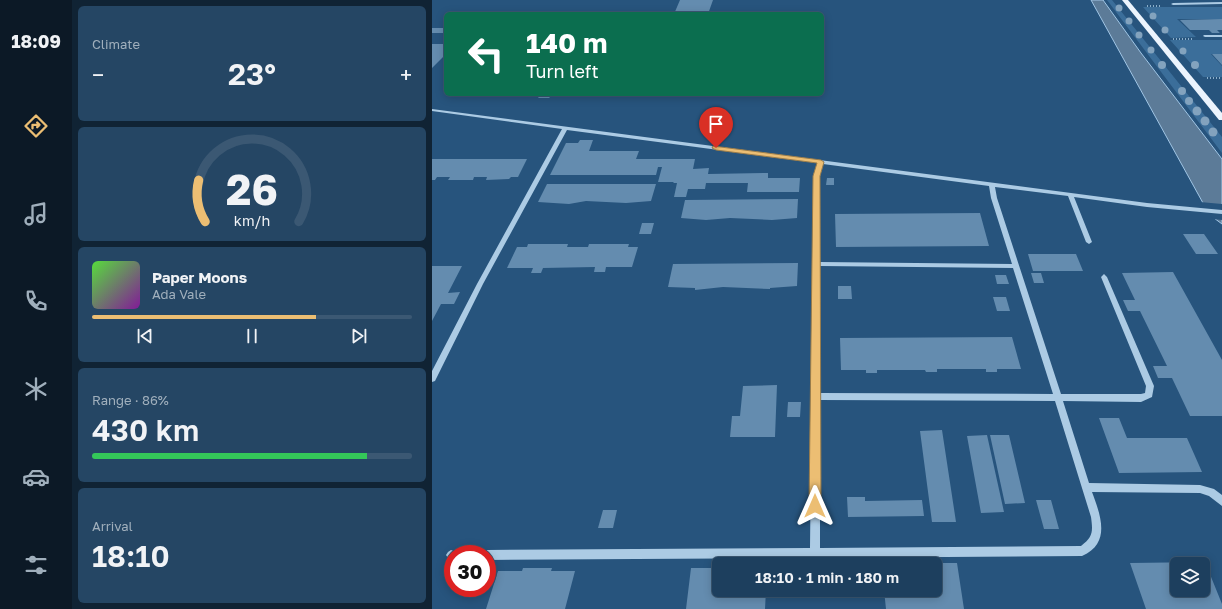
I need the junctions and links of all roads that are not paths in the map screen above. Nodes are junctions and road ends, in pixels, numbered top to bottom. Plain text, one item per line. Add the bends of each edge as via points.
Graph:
1 (1126, 0) edge
2 (1222, 3) edge
3 (1173, 4) road end
4 (1205, 36) road end
5 (1222, 36) edge
6 (432, 110) edge
7 (1222, 118) edge
8 (566, 127) junction
9 (821, 162) junction
10 (992, 185) junction
11 (1070, 195) junction
12 (1222, 212) edge
13 (1089, 242) dead end
14 (817, 264) junction
15 (1016, 266) junction
16 (1104, 277) dead end
17 (432, 379) edge
18 (816, 396) junction
19 (1058, 397) junction
20 (1087, 487) junction
21 (1222, 501) edge
22 (815, 553) junction
23 (496, 555) edge

1 - 7 main road
2 - 3 street
4 - 5 street
6 - 8 street
8 - 9 street
8 - 17 street via 480,284
9 - 10 street
9 - 14 street via 817,176
10 - 11 street
10 - 15 street
11 - 12 street
11 - 13 street
14 - 15 street
14 - 18 street
15 - 19 street
16 - 19 street via 1150,386 1149,395 1141,398
18 - 19 street
18 - 22 street
19 - 20 street
20 - 21 street via 1200,489 1211,492
20 - 22 street via 1098,531 1094,543 1082,552
22 - 23 street

